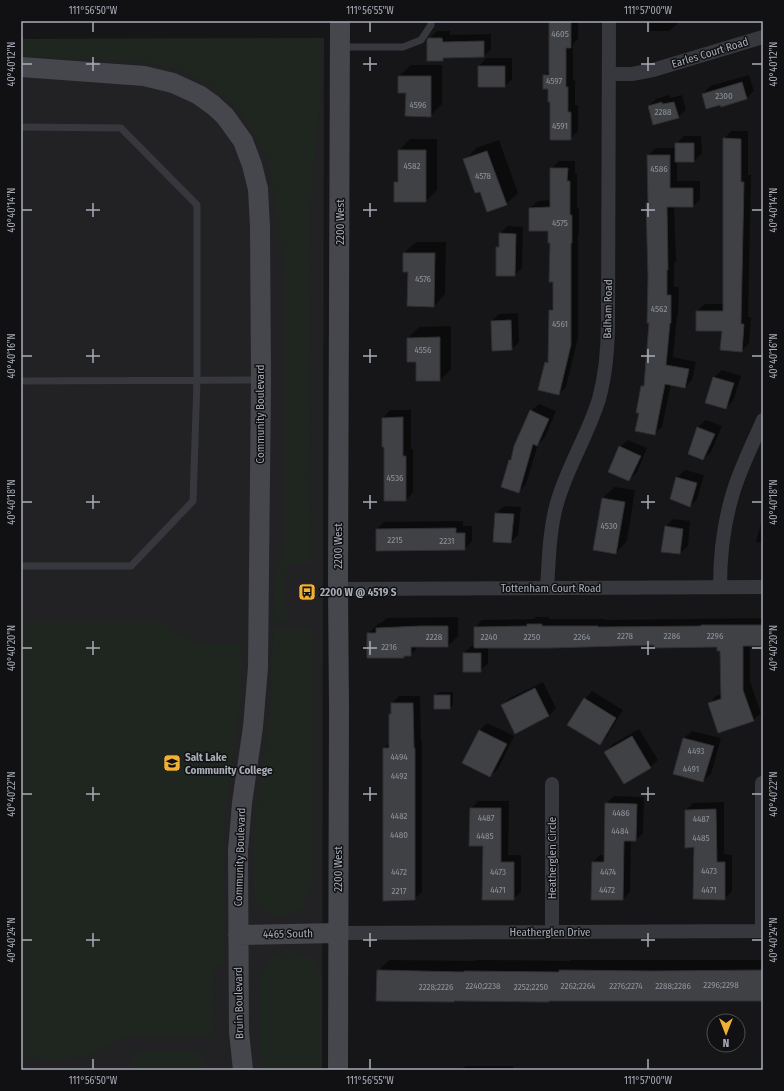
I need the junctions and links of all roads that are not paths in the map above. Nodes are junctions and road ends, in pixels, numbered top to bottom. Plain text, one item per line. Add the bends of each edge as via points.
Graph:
1 (340, 21) edge
2 (431, 21) edge
3 (609, 21) edge
4 (763, 37) edge
5 (340, 47) junction
6 (21, 66) edge
7 (609, 74) junction
8 (21, 127) edge
9 (197, 380) junction
10 (261, 380) junction
11 (21, 381) edge
12 (763, 420) edge
13 (21, 566) edge
14 (720, 587) junction
15 (763, 587) edge
16 (548, 588) junction
17 (338, 589) junction
18 (762, 783) dead end
19 (552, 784) dead end
20 (763, 931) edge
21 (552, 932) junction
22 (338, 933) junction
23 (238, 935) junction
24 (243, 1070) edge
25 (338, 1070) edge

1 - 5 street, 2200 West
2 - 5 lane via 432,24 422,40 404,47
3 - 7 street, Balham Road
4 - 7 street, Earles Court Road via 654,70 632,74
5 - 17 street, 2200 West
6 - 10 street, Community Boulevard via 144,76 173,83 199,95 225,116 243,141 258,189
7 - 16 street, Balham Road via 606,366 598,399 556,505
8 - 9 lane via 121,128 197,205
9 - 10 lane
9 - 11 lane
9 - 13 lane via 193,501 131,566
10 - 23 street, Community Boulevard via 258,667 238,850
12 - 14 street via 731,498 723,543
14 - 15 street, Tottenham Court Road
14 - 16 street, Tottenham Court Road
16 - 17 street, Tottenham Court Road
17 - 22 street, 2200 West
18 - 20 street
19 - 21 street, Heatherglen Circle
20 - 21 street, Heatherglen Drive
21 - 22 street, Heatherglen Drive
22 - 23 street, 4465 South
22 - 25 street, 2200 West
23 - 24 street, Bruin Boulevard via 239,1032

